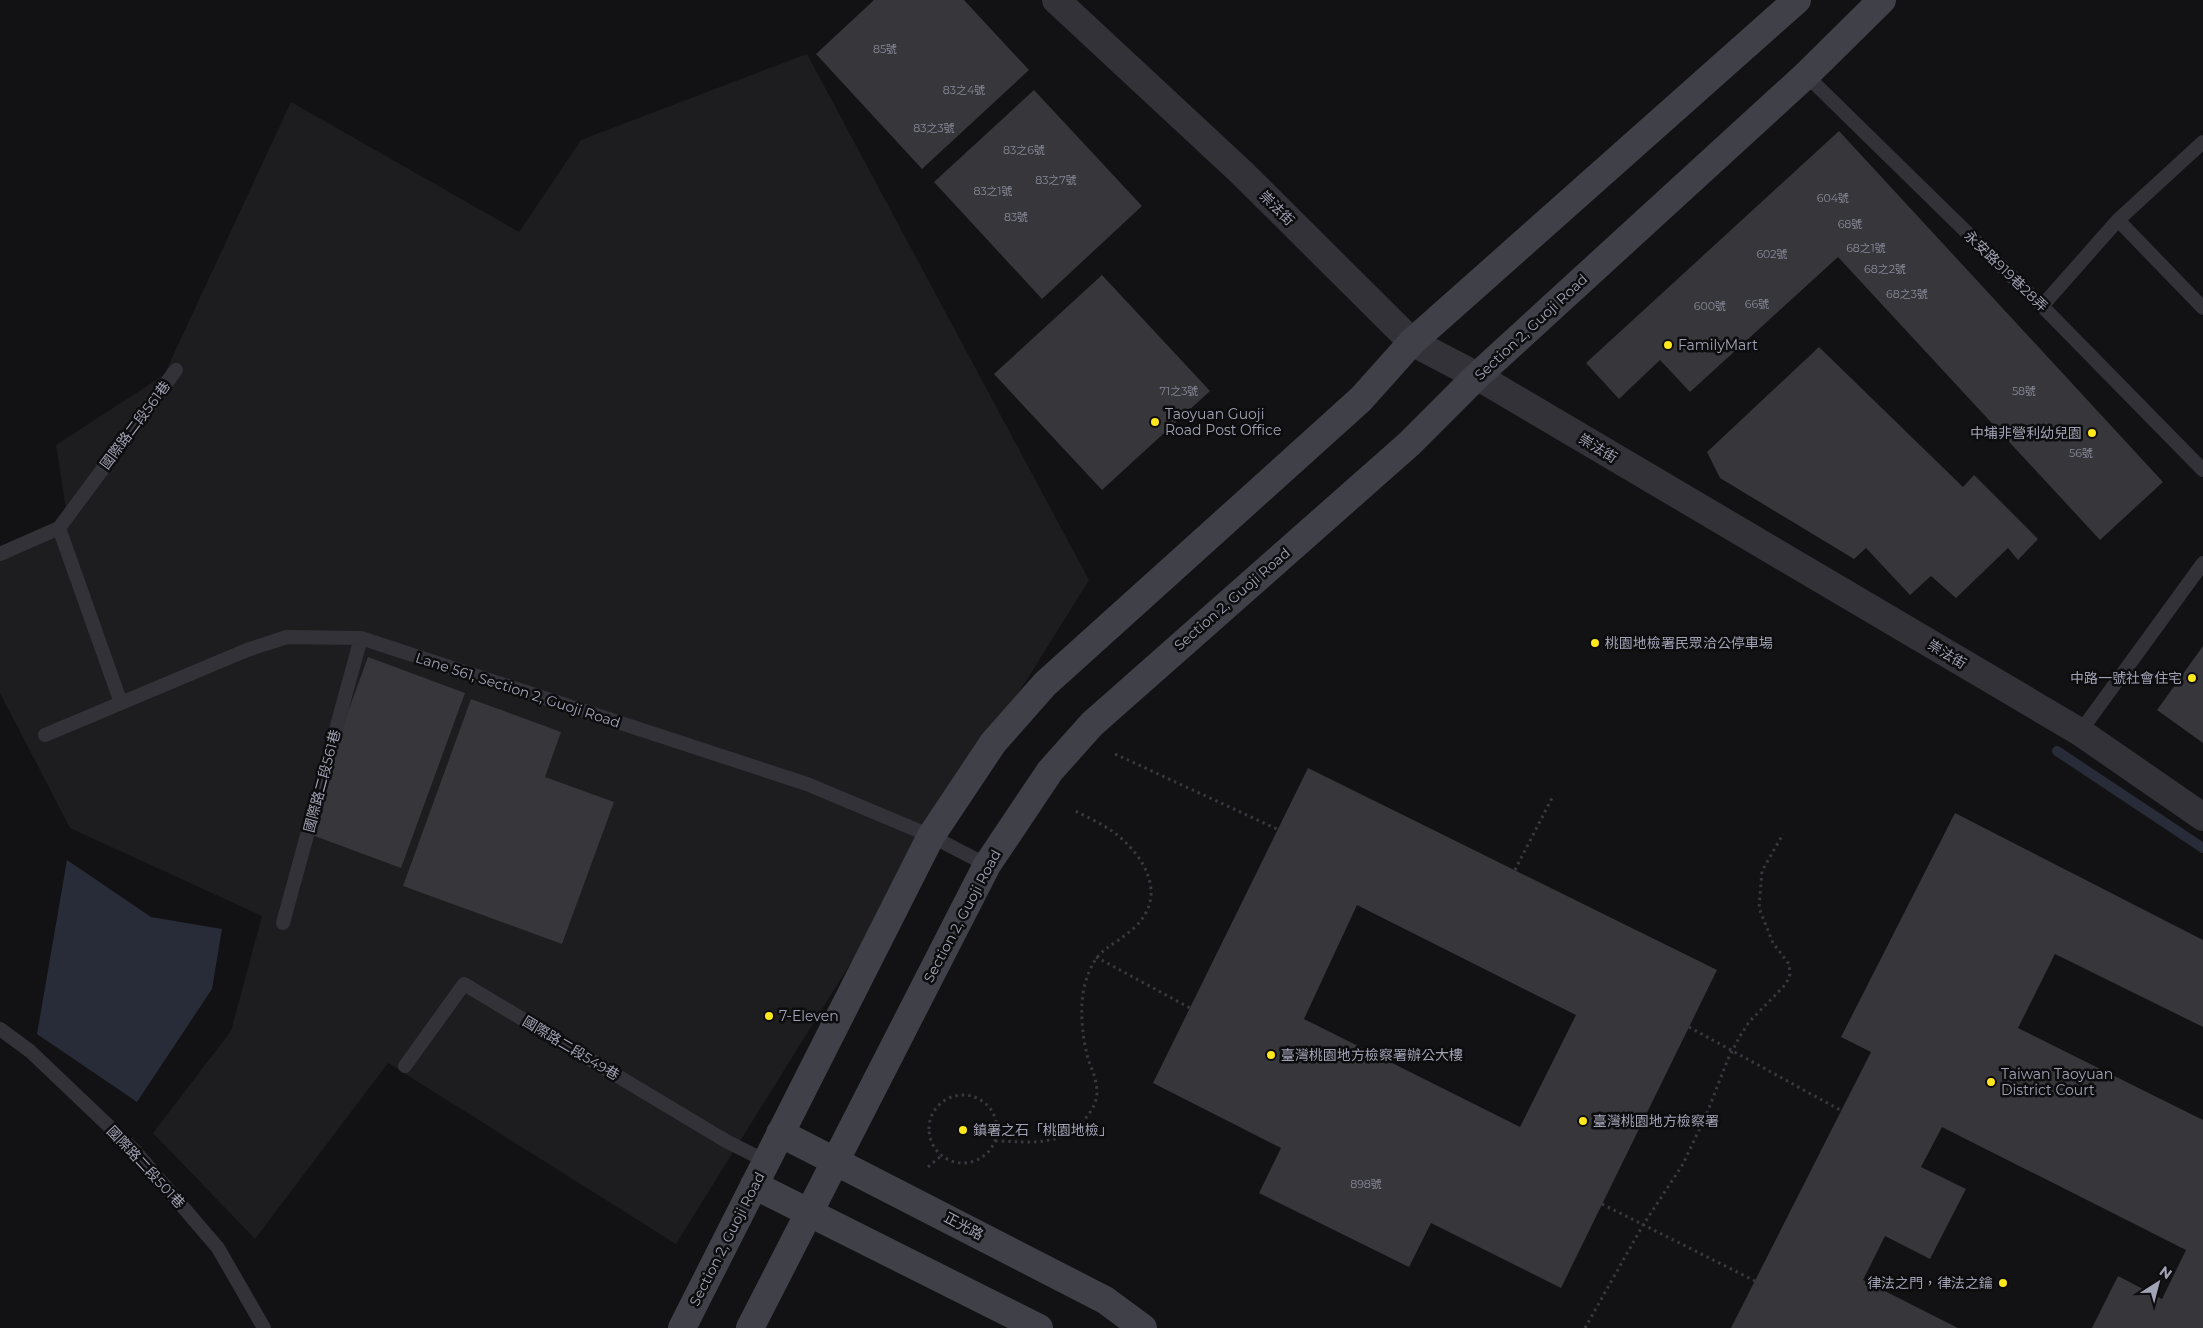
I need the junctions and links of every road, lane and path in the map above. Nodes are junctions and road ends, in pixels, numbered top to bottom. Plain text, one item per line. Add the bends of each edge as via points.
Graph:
1 (1056, 0) edge
2 (1797, 0) edge
3 (1882, 0) edge
4 (1806, 75) junction
5 (2203, 142) edge
6 (2118, 220) junction
7 (2042, 306) junction
8 (2203, 308) edge
9 (1412, 342) junction
10 (176, 370) dead end
11 (1477, 376) junction
12 (2203, 470) edge
13 (58, 528) junction
14 (0, 554) edge
15 (2203, 563) edge
16 (361, 638) junction
17 (121, 703) junction
18 (2080, 732) junction
19 (45, 735) dead end
20 (1115, 754) dead end
21 (1553, 796) dead end
22 (1073, 810) dead end
23 (2203, 816) edge
24 (1278, 830) dead end
25 (1783, 834) dead end
26 (931, 836) junction
27 (987, 866) junction
28 (1514, 870) dead end
29 (283, 924) dead end
30 (1096, 957) junction
31 (1190, 1008) dead end
32 (1689, 1027) dead end
33 (0, 1028) edge
34 (1732, 1051) junction
35 (405, 1066) dead end
36 (1842, 1111) dead end
37 (780, 1133) junction
38 (995, 1141) junction
39 (941, 1156) junction
40 (834, 1160) junction
41 (928, 1167) dead end
42 (760, 1173) junction
43 (1602, 1204) dead end
44 (808, 1213) junction
45 (1643, 1225) junction
46 (1755, 1281) dead end
47 (264, 1328) edge
48 (682, 1328) edge
49 (750, 1328) edge
50 (1039, 1328) edge
51 (1143, 1328) edge
52 (1585, 1328) edge

1 - 9 street, 崇法街 via 1241,172
2 - 9 street, Section 2, Guoji Road
3 - 4 street, Section 2, Guoji Road
4 - 7 lane, 永安路919巷28弄
4 - 11 street, Section 2, Guoji Road
5 - 6 lane
6 - 7 lane
6 - 8 lane
7 - 12 lane, 永安路919巷28弄
9 - 11 street, 崇法街
9 - 26 street, Section 2, Guoji Road via 1361,399 1045,684 993,743
10 - 13 lane, 國際路二段561巷
11 - 18 street, 崇法街
11 - 27 street, Section 2, Guoji Road via 1409,444 1092,724 1050,771
13 - 14 lane, 國際路二段561巷
13 - 17 lane
15 - 18 lane
16 - 17 lane, Lane 561, Section 2, Guoji Road via 287,638 247,650
16 - 26 lane, Lane 561, Section 2, Guoji Road via 807,784
16 - 29 lane, 國際路二段561巷
17 - 19 lane, Lane 561, Section 2, Guoji Road
18 - 23 street, 崇法街
20 - 24 path
21 - 28 path
22 - 30 path via 1116,833 1147,872 1152,893 1151,904 1136,926
25 - 34 path via 1762,871 1760,908 1773,943 1788,964 1790,974 1781,991 1749,1022
26 - 27 lane, Lane 561, Section 2, Guoji Road
26 - 37 street, Section 2, Guoji Road
27 - 40 street, Section 2, Guoji Road
30 - 31 path
30 - 38 path via 1090,968 1082,1004 1083,1033 1098,1093 1093,1109 1075,1130 1052,1140
32 - 34 path
33 - 47 lane, 國際路二段501巷 via 30,1051 135,1151 218,1248
34 - 36 path
34 - 45 path via 1683,1164
35 - 42 lane, 國際路二段549巷 via 464,984 726,1141
37 - 40 street, 正光路
37 - 42 street, Section 2, Guoji Road
38 - 39 path via 985,1156 974,1162 951,1162
38 - 39 path via 997,1124 986,1103 970,1096 954,1095 936,1107 929,1122 929,1138
39 - 41 path
40 - 44 street, Section 2, Guoji Road
40 - 51 street, 正光路 via 1106,1300
42 - 44 street
42 - 48 street, Section 2, Guoji Road
43 - 45 path
44 - 49 street, Section 2, Guoji Road
44 - 50 street
45 - 46 path
45 - 52 path

